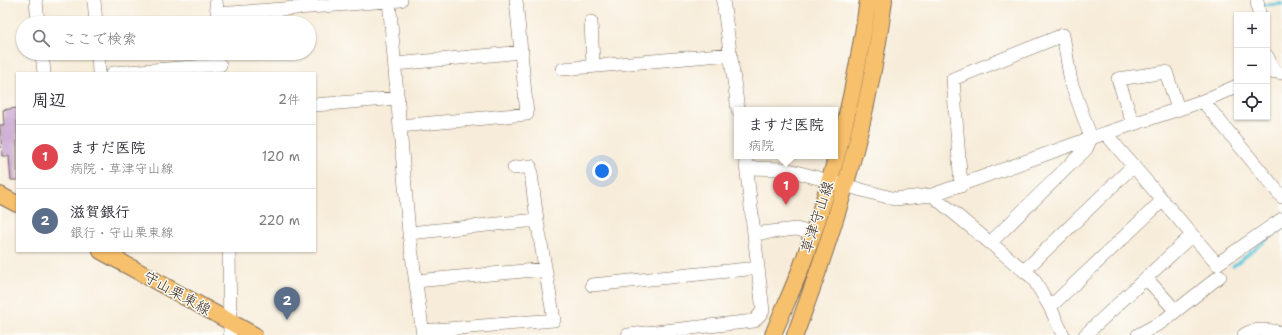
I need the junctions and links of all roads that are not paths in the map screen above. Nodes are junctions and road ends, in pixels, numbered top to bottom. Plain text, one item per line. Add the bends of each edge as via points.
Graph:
1 (36, 0) edge
2 (94, 0) edge
3 (216, 0) edge
4 (393, 0) edge
5 (516, 0) edge
6 (723, 0) edge
7 (868, 0) edge
8 (884, 0) edge
9 (1257, 0) edge
10 (1259, 12) edge
11 (37, 16) edge
12 (95, 16) edge
13 (218, 16) edge
14 (237, 16) edge
15 (591, 22) dead end
16 (522, 52) junction
17 (731, 54) junction
18 (43, 60) edge
19 (98, 60) edge
20 (220, 64) edge
21 (395, 64) junction
22 (593, 65) junction
23 (563, 69) dead end
24 (44, 72) edge
25 (99, 72) edge
26 (125, 72) edge
27 (1234, 87) edge
28 (398, 98) junction
29 (1203, 101) junction
30 (316, 105) edge
31 (738, 107) edge
32 (1178, 109) junction
33 (1133, 124) junction
34 (400, 126) junction
35 (1106, 134) junction
36 (1091, 138) junction
37 (838, 144) edge
38 (834, 159) edge
39 (746, 162) edge
40 (1133, 166) junction
41 (514, 168) dead end
42 (829, 181) junction
43 (846, 186) junction
44 (961, 186) junction
45 (0, 195) edge
46 (932, 195) junction
47 (1282, 197) edge
48 (1163, 200) junction
49 (16, 203) edge
50 (1282, 218) edge
51 (537, 220) junction
52 (409, 233) junction
53 (812, 233) junction
54 (754, 234) junction
55 (1192, 235) junction
56 (990, 243) junction
57 (103, 252) edge
58 (229, 252) edge
59 (757, 268) junction
60 (546, 270) junction
61 (1024, 271) junction
62 (1220, 276) dead end
63 (1146, 278) junction
64 (416, 281) junction
65 (592, 285) dead end
66 (1050, 307) junction
67 (1176, 310) junction
68 (231, 329) edge
69 (423, 333) edge
70 (1282, 333) edge
71 (254, 335) edge
72 (628, 335) edge
73 (773, 335) edge
74 (795, 335) edge
75 (1063, 335) edge
76 (1085, 335) edge
77 (1138, 335) edge
78 (1244, 335) edge

1 - 11 street
2 - 12 street
3 - 13 street
4 - 14 street
4 - 21 street
5 - 16 street
6 - 17 street
7 - 37 main road, 草津守山線
8 - 43 main road, 草津守山線 via 870,88
9 - 10 street
15 - 22 street
16 - 21 street
16 - 34 street via 527,114
17 - 22 street
17 - 31 street
18 - 24 street
19 - 25 street
20 - 26 street
21 - 28 street
22 - 23 street
27 - 29 street
28 - 30 street
28 - 34 street
29 - 32 street
29 - 47 street
32 - 33 street
32 - 33 street via 1166,72 1118,79
33 - 35 street
34 - 52 street
35 - 36 street
35 - 40 street
36 - 44 street
36 - 44 street via 1071,82 1063,35 953,78
36 - 56 street via 1086,149
38 - 42 main road, 草津守山線
39 - 42 street
39 - 54 street
40 - 48 street
40 - 61 street
41 - 51 street via 530,166
42 - 43 street
42 - 53 main road, 草津守山線
43 - 46 street via 895,199
43 - 74 main road, 草津守山線
44 - 46 street
45 - 49 main road
46 - 56 street
48 - 55 street
48 - 66 street
50 - 55 street via 1217,264
51 - 52 street
51 - 60 street
52 - 64 street
53 - 54 street via 796,228
53 - 73 main road, 草津守山線 via 802,265
54 - 59 street
55 - 63 street
56 - 61 street
57 - 68 main road, 守山栗東線
58 - 68 street
59 - 65 street
59 - 72 street via 763,310 754,321
60 - 64 street
60 - 69 street via 554,320
61 - 66 street via 1039,287
62 - 67 street
63 - 67 street
63 - 76 street
64 - 69 street
66 - 75 street
67 - 77 street via 1162,322
68 - 71 main road, 守山栗東線
70 - 78 street via 1269,329

